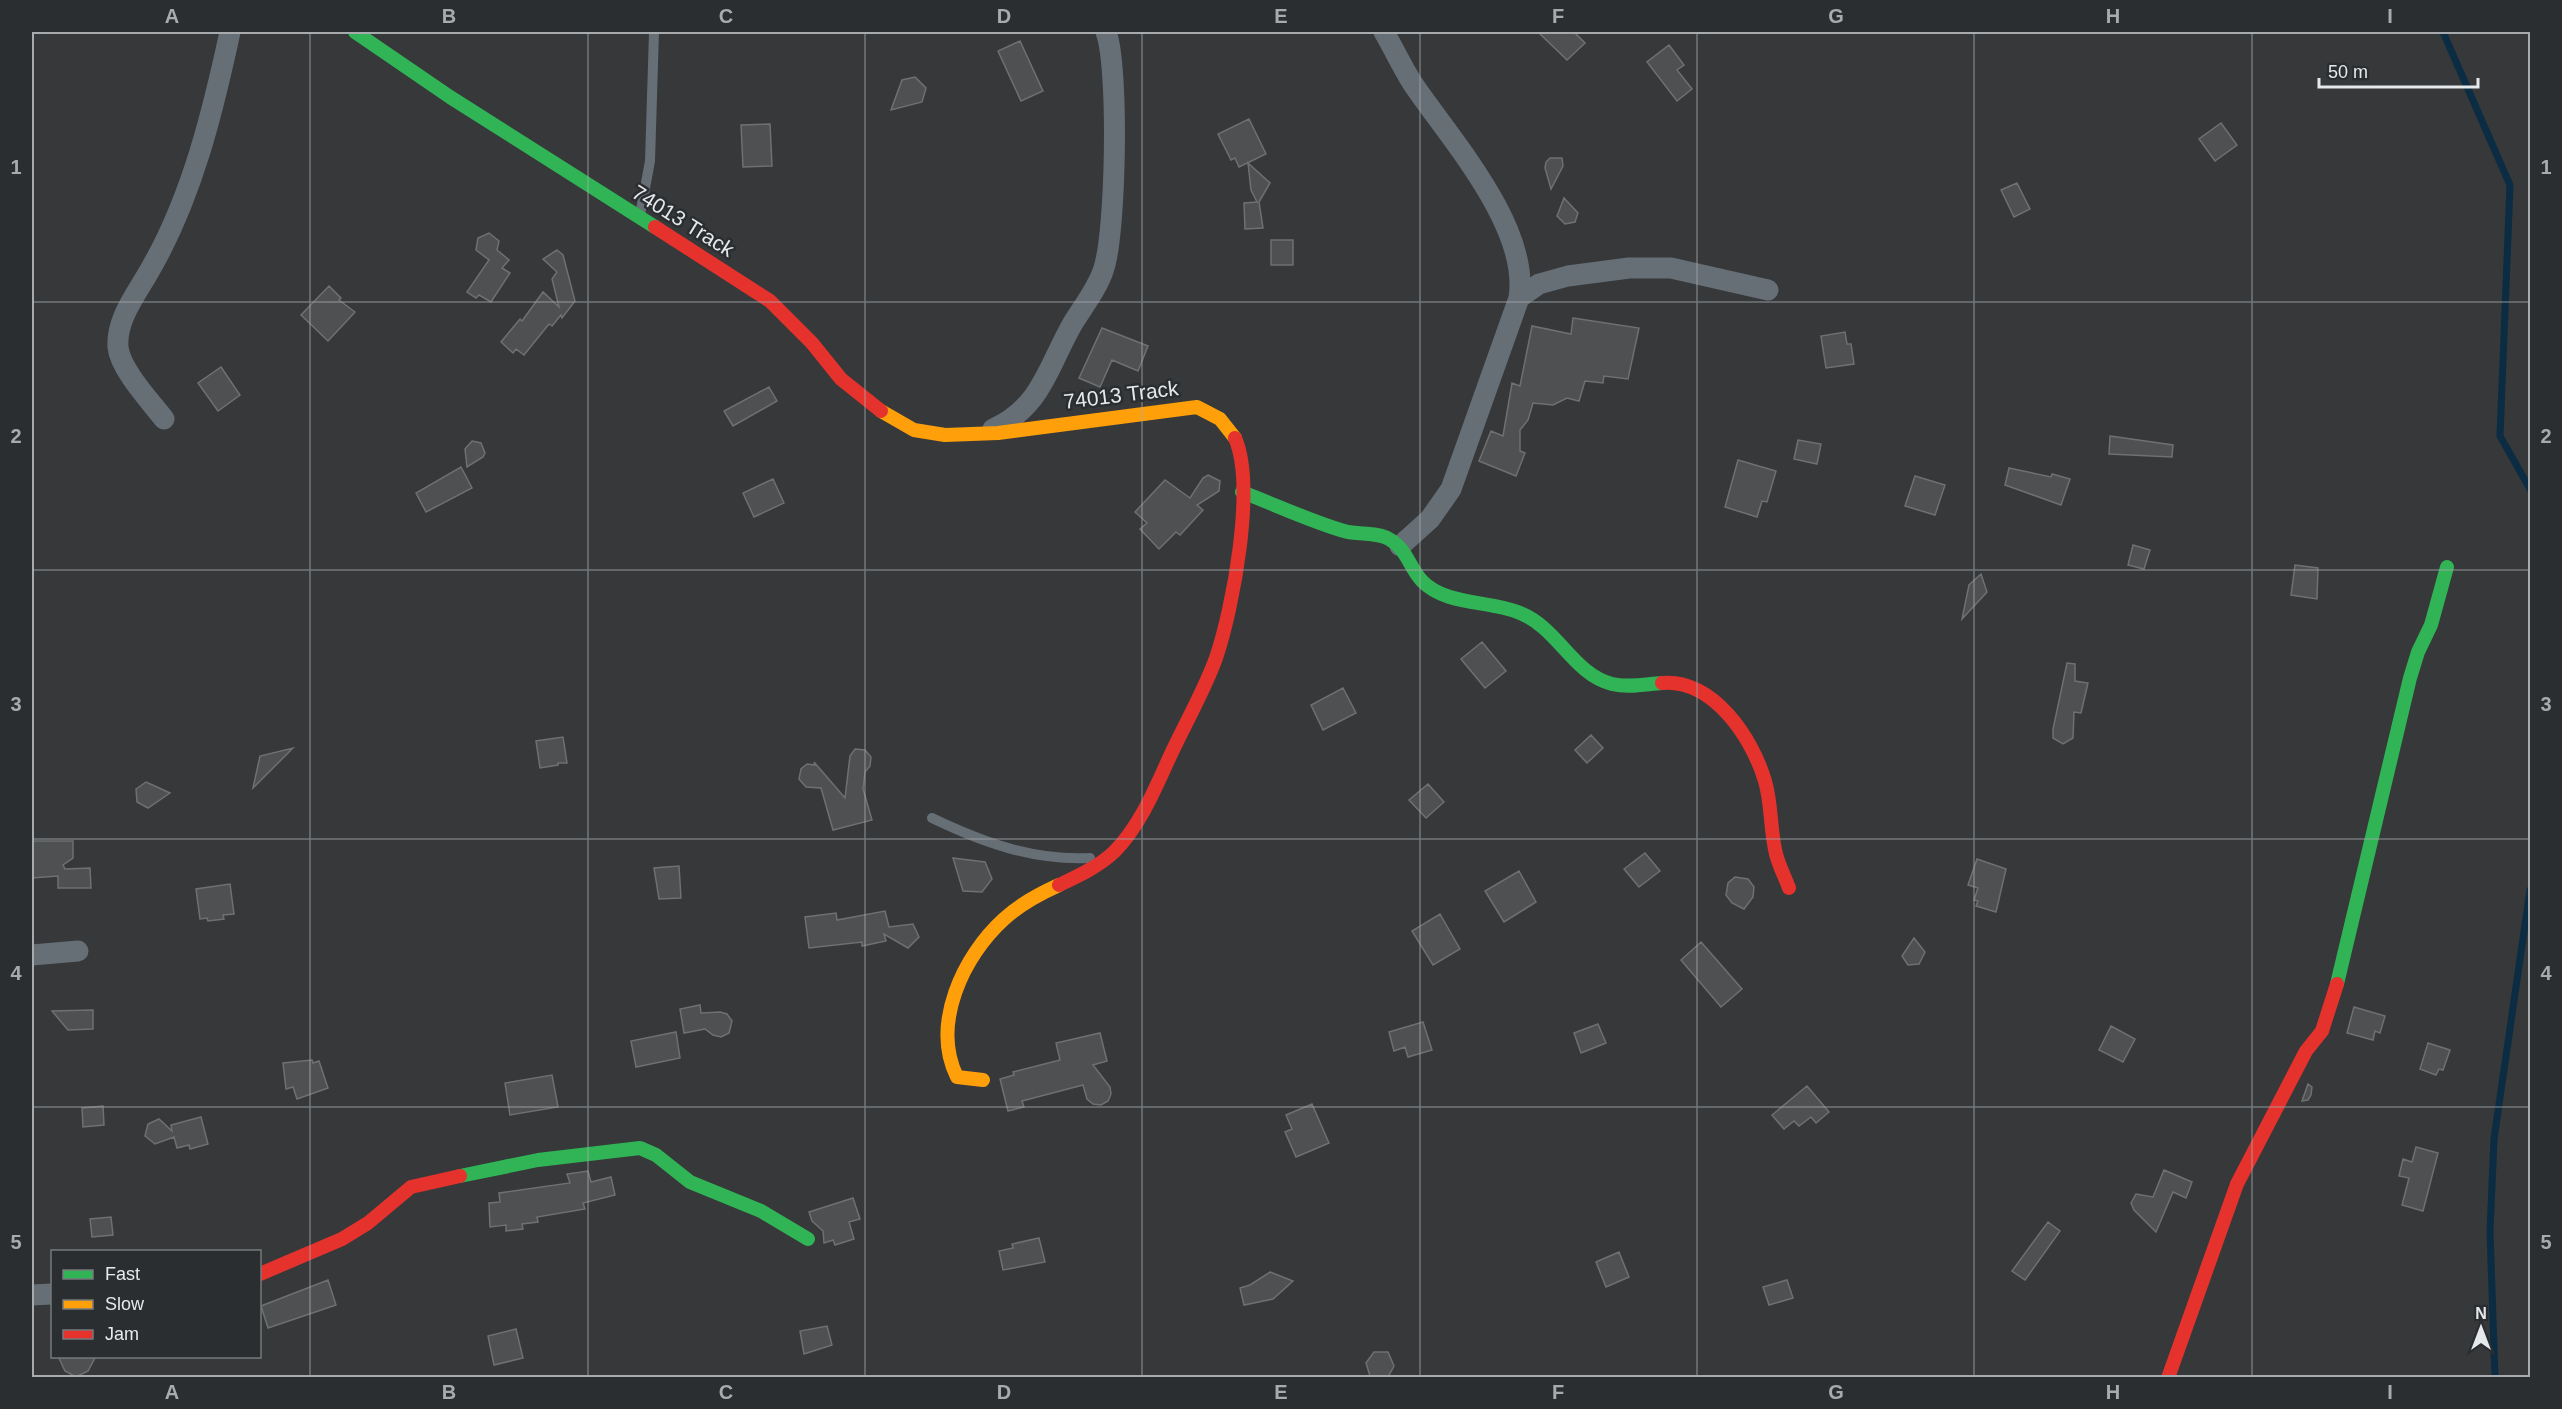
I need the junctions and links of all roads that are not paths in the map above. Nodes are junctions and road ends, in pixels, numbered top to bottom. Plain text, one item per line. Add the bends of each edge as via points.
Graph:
1 (230, 32) edge
2 (355, 32) edge
3 (654, 32) edge
4 (1106, 32) edge
5 (1384, 32) edge
6 (639, 219) junction
7 (1768, 290) dead end
8 (1519, 298) junction
9 (164, 419) dead end
10 (984, 434) junction
11 (1242, 492) junction
12 (1400, 546) junction
13 (2447, 567) dead end
14 (933, 818) dead end
15 (1107, 858) junction
16 (1789, 888) dead end
17 (78, 951) dead end
18 (32, 955) edge
19 (983, 1080) dead end
20 (808, 1239) dead end
21 (261, 1274) edge
22 (51, 1294) edge
23 (32, 1295) edge
24 (2168, 1377) edge

1 - 9 street via 184,197 163,248 119,330 122,358
2 - 6 street, 74013 Track
3 - 6 lane via 650,161
4 - 10 street via 1111,46 1113,125 1109,247 1104,267 1097,286 1028,405 1012,420
5 - 8 street via 1411,81 1501,213 1521,286
6 - 10 street, 74013 Track via 770,301 841,379 876,408 914,430 945,435
7 - 8 street via 1671,268 1629,268 1568,276 1539,284
8 - 12 street via 1451,489 1430,519
10 - 11 street, 74013 Track via 1197,407 1221,417 1230,429 1242,456
11 - 12 street via 1345,531 1388,538
11 - 15 street, 74013 Track via 1240,535 1219,649 1149,798 1122,843
12 - 16 street via 1422,581 1434,590 1444,596 1528,615 1587,672 1604,682 1619,687 1688,685 1711,699 1743,736 1756,759 1766,784 1777,856
13 - 24 street via 2431,625 2410,678 2332,1005 2322,1031 2306,1051 2238,1184
14 - 15 lane via 1004,848 1079,859
15 - 19 street, 74013 Track via 1078,877 1026,901 1002,919 973,957 954,996 948,1028 949,1057 957,1077
17 - 18 street
20 - 21 street via 761,1211 690,1182 649,1151 634,1149 538,1160 419,1184 406,1189 367,1224 320,1252
22 - 23 street

